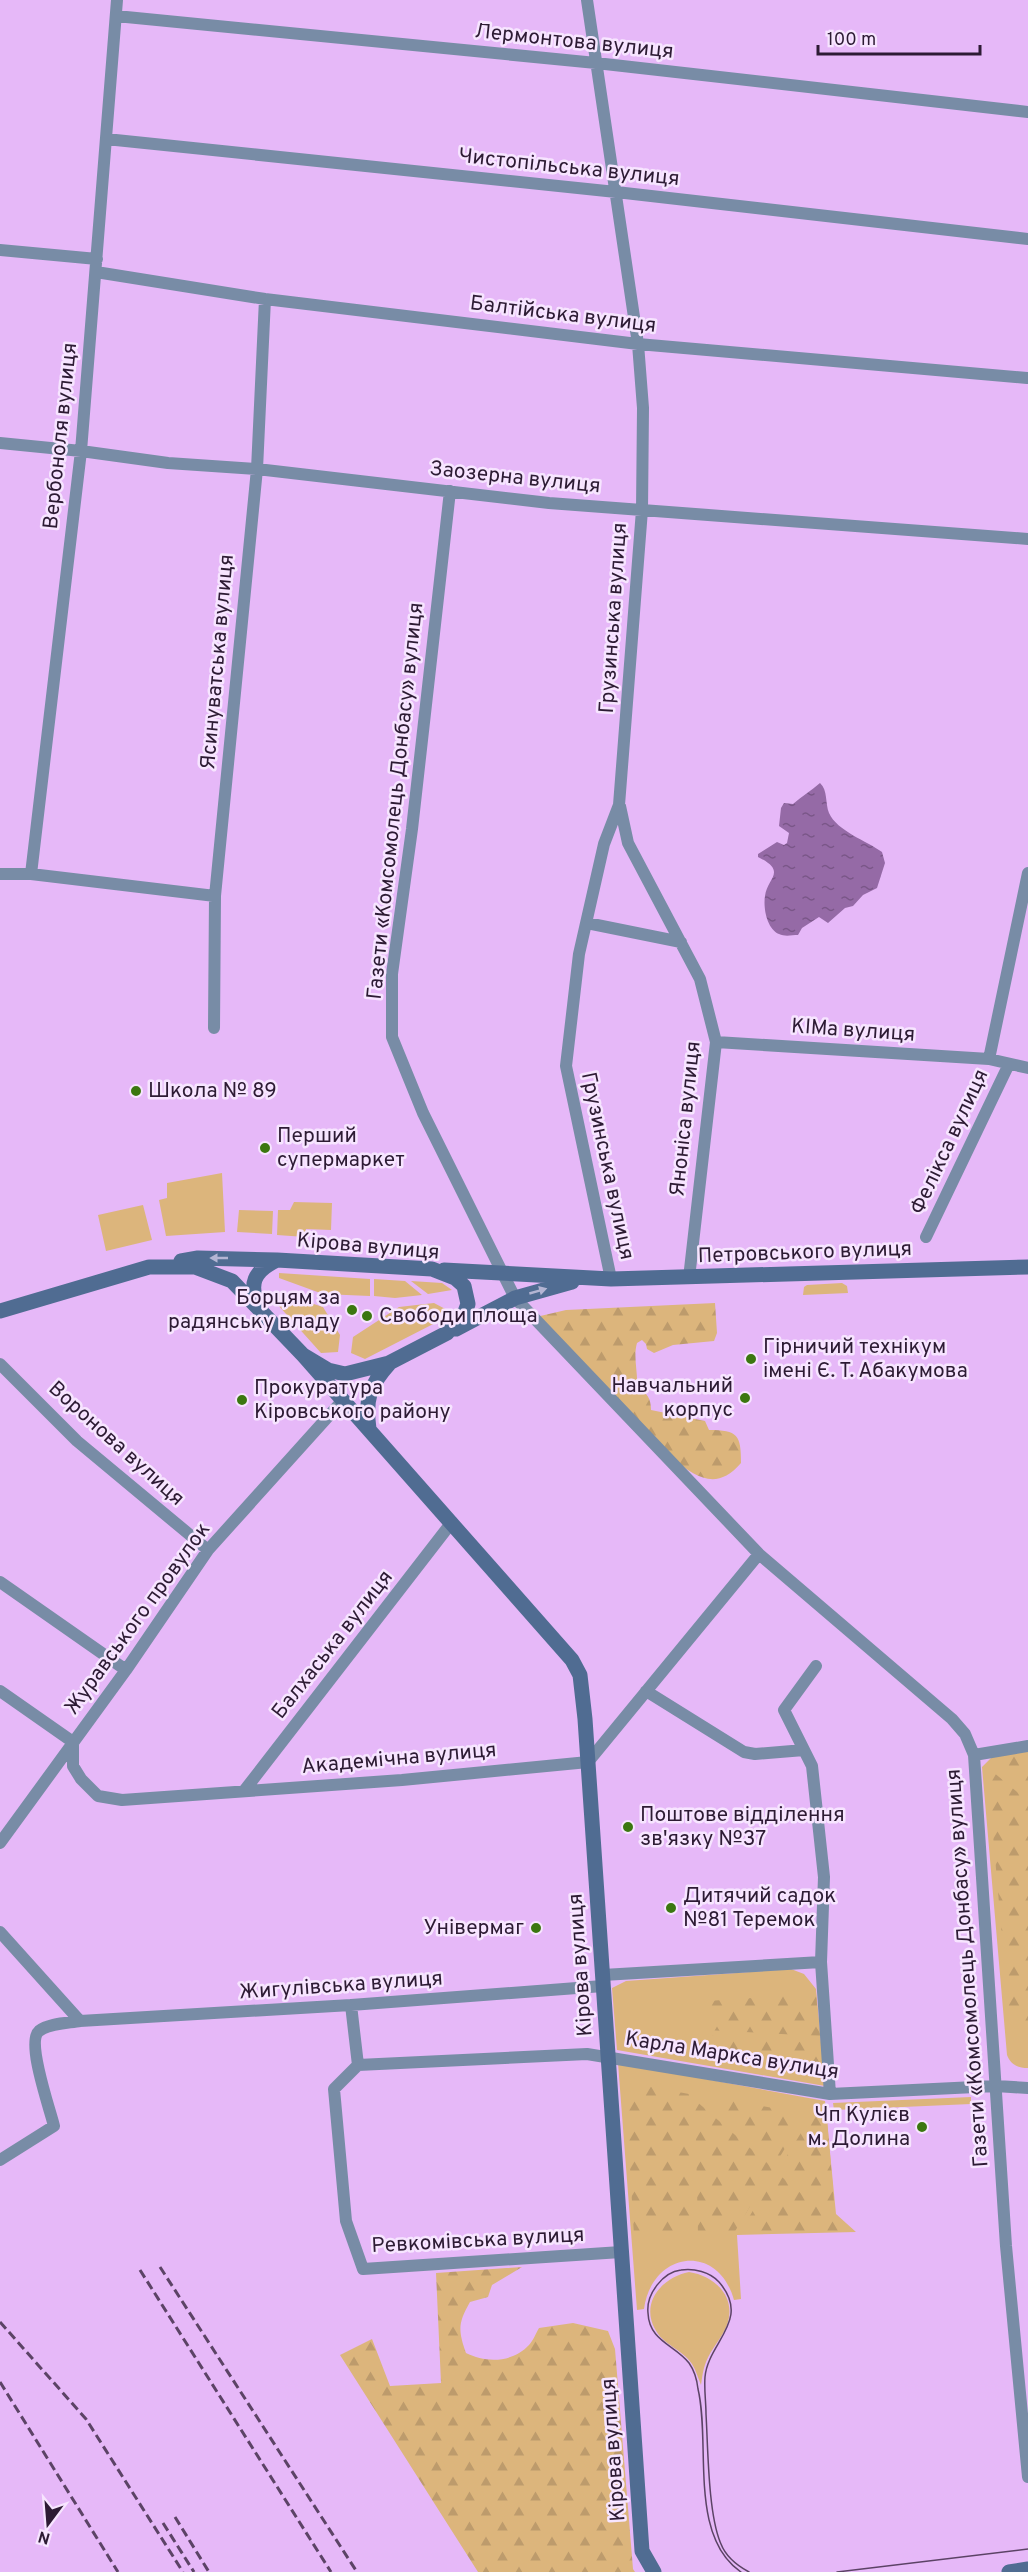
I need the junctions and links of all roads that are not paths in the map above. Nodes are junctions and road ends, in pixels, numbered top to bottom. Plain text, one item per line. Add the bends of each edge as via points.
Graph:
1 (117, 0) edge
2 (587, 0) edge
3 (116, 16) junction
4 (596, 63) junction
5 (1028, 112) edge
6 (106, 139) junction
7 (616, 192) junction
8 (1028, 239) edge
9 (0, 250) edge
10 (97, 259) junction
11 (96, 272) junction
12 (265, 299) junction
13 (638, 344) junction
14 (1027, 378) edge
15 (0, 443) edge
16 (81, 451) junction
17 (256, 469) junction
18 (450, 491) junction
19 (642, 510) junction
20 (1028, 538) edge
21 (619, 805) junction
22 (605, 842) junction
23 (628, 843) junction
24 (1028, 873) edge
25 (0, 874) edge
26 (31, 874) junction
27 (215, 896) junction
28 (586, 923) junction
29 (681, 942) junction
30 (579, 954) junction
31 (214, 1028) dead end
32 (716, 1042) junction
33 (988, 1059) junction
34 (1009, 1064) junction
35 (1028, 1068) edge
36 (926, 1237) dead end
37 (277, 1260) junction
38 (149, 1267) junction
39 (1028, 1267) edge
40 (432, 1269) junction
41 (501, 1273) junction
42 (584, 1278) junction
43 (689, 1278) junction
44 (611, 1279) junction
45 (515, 1298) junction
46 (259, 1307) junction
47 (0, 1311) edge
48 (447, 1333) junction
49 (303, 1355) junction
50 (389, 1363) junction
51 (0, 1364) edge
52 (343, 1400) junction
53 (369, 1429) junction
54 (452, 1522) junction
55 (208, 1550) junction
56 (759, 1554) junction
57 (0, 1582) edge
58 (816, 1666) dead end
59 (126, 1670) junction
60 (0, 1690) edge
61 (646, 1691) junction
62 (73, 1742) junction
63 (1028, 1746) edge
64 (804, 1750) junction
65 (974, 1755) junction
66 (588, 1762) junction
67 (244, 1791) junction
68 (0, 1843) edge
69 (0, 1932) edge
70 (821, 1962) junction
71 (603, 1981) junction
72 (351, 2005) junction
73 (80, 2021) junction
74 (609, 2057) junction
75 (358, 2066) junction
76 (996, 2086) junction
77 (1028, 2088) edge
78 (830, 2094) junction
79 (0, 2160) edge
80 (621, 2252) junction
81 (1028, 2477) edge
82 (1028, 2569) edge
83 (654, 2572) edge
84 (1009, 2572) edge

1 - 3 street, Вербоноля вулиця
2 - 4 street, Грузинська вулиця
3 - 4 street, Лермонтова вулиця
3 - 6 street, Вербоноля вулиця
4 - 5 street, Лермонтова вулиця
4 - 7 street, Грузинська вулиця
6 - 7 street, Чистопільська вулиця
6 - 10 street, Вербоноля вулиця
7 - 8 street, Чистопільська вулиця
7 - 13 street, Грузинська вулиця
9 - 10 street
10 - 11 street, Вербоноля вулиця
11 - 12 street, Балтійська вулиця
11 - 16 street, Вербоноля вулиця
12 - 13 street, Балтійська вулиця
12 - 17 street, Ясинуватська вулиця
13 - 14 street, Балтійська вулиця
13 - 19 street, Грузинська вулиця via 643,408
15 - 16 street, Заозерна вулиця
16 - 17 street, Заозерна вулиця via 168,463
16 - 26 street, Вербоноля вулиця
17 - 18 street, Заозерна вулиця
17 - 27 street, Ясинуватська вулиця
18 - 19 street, Заозерна вулиця
18 - 41 street, Газети «Комсомолець Донбасу» вулиця via 392,974 392,1037 423,1113
19 - 20 street, Заозерна вулиця
19 - 21 street, Грузинська вулиця
21 - 22 street, Грузинська вулиця
21 - 23 street, Яноніса вулиця
22 - 23 street
22 - 28 street, Грузинська вулиця
22 - 30 street, Грузинська вулиця
23 - 29 street, Яноніса вулиця
24 - 33 street
25 - 26 street
26 - 27 street
27 - 31 street, Ясинуватська вулиця
28 - 29 street
28 - 30 street, Грузинська вулиця
29 - 32 street, Яноніса вулиця via 700,979
30 - 44 street, Грузинська вулиця via 566,1066
32 - 33 street, КІМа вулиця
32 - 43 street, Яноніса вулиця
33 - 34 street, КІМа вулиця
34 - 35 street, КІМа вулиця
34 - 36 street, Фелікса вулиця
37 -> 38 main road via 198,1258
37 - 40 main road, Кірова вулиця
37 - 46 main road, Кірова вулиця via 254,1280 252,1293
38 - 46 main road, Кірова вулиця via 195,1267 217,1274 232,1281
38 - 47 main road, Кірова вулиця
39 - 43 main road, Петровського вулиця
40 - 41 main road, Петровського вулиця
40 - 48 main road, Кірова вулиця via 455,1278 467,1294 465,1312
41 - 42 main road, Петровського вулиця
41 - 45 street, Газети «Комсомолець Донбасу» вулиця
42 - 44 main road, Петровського вулиця
45 -> 42 main road
43 - 44 main road, Петровського вулиця
45 - 48 main road
45 - 56 street, Газети «Комсомолець Донбасу» вулиця
46 - 49 main road, Кірова вулиця
48 - 50 main road, Кірова вулиця
49 - 50 main road, Кірова вулиця via 328,1370 345,1374
49 - 52 main road, Кірова вулиця
50 - 53 main road, Кірова вулиця via 370,1391
51 - 55 street, Воронова вулиця via 77,1441
52 - 53 main road, Кірова вулиця
52 - 55 street, Журавського провулок
53 - 54 main road, Кірова вулиця
54 - 66 main road, Кірова вулиця via 576,1666
54 - 67 street, Балхаська вулиця
55 - 59 street, Журавського провулок
56 - 61 street
56 - 65 street, Газети «Комсомолець Донбасу» вулиця via 952,1719 965,1734
57 - 59 street
58 - 64 street via 784,1710
59 - 62 street, Журавського провулок
60 - 62 street
61 - 64 street via 744,1752
61 - 66 street
62 - 67 street, Академічна вулиця via 73,1766 98,1796 122,1800
62 - 68 street, Журавського провулок
63 - 65 street
64 - 70 street via 812,1766 824,1877
65 - 76 street, Газети «Комсомолець Донбасу» вулиця
66 - 67 street, Академічна вулиця
66 - 71 main road, Кірова вулиця
69 - 73 street
70 - 71 street, Жигулівська вулиця
70 - 78 street
71 - 72 street, Жигулівська вулиця
71 - 74 main road, Кірова вулиця
72 - 73 street, Жигулівська вулиця
72 - 75 street
73 - 79 street, Жигулівська вулиця via 39,2031 35,2054 54,2126
74 - 75 street, Карла Маркса вулиця via 587,2054
74 - 78 street, Карла Маркса вулиця
74 - 80 main road, Кірова вулиця
75 - 80 street, Ревкомівська вулиця via 334,2089 346,2221 363,2269
76 - 77 street, Карла Маркса вулиця
76 - 78 street, Карла Маркса вулиця
76 - 81 street, Газети «Комсомолець Донбасу» вулиця via 1006,2246
80 - 83 main road, Кірова вулиця via 642,2551
82 - 84 main road

